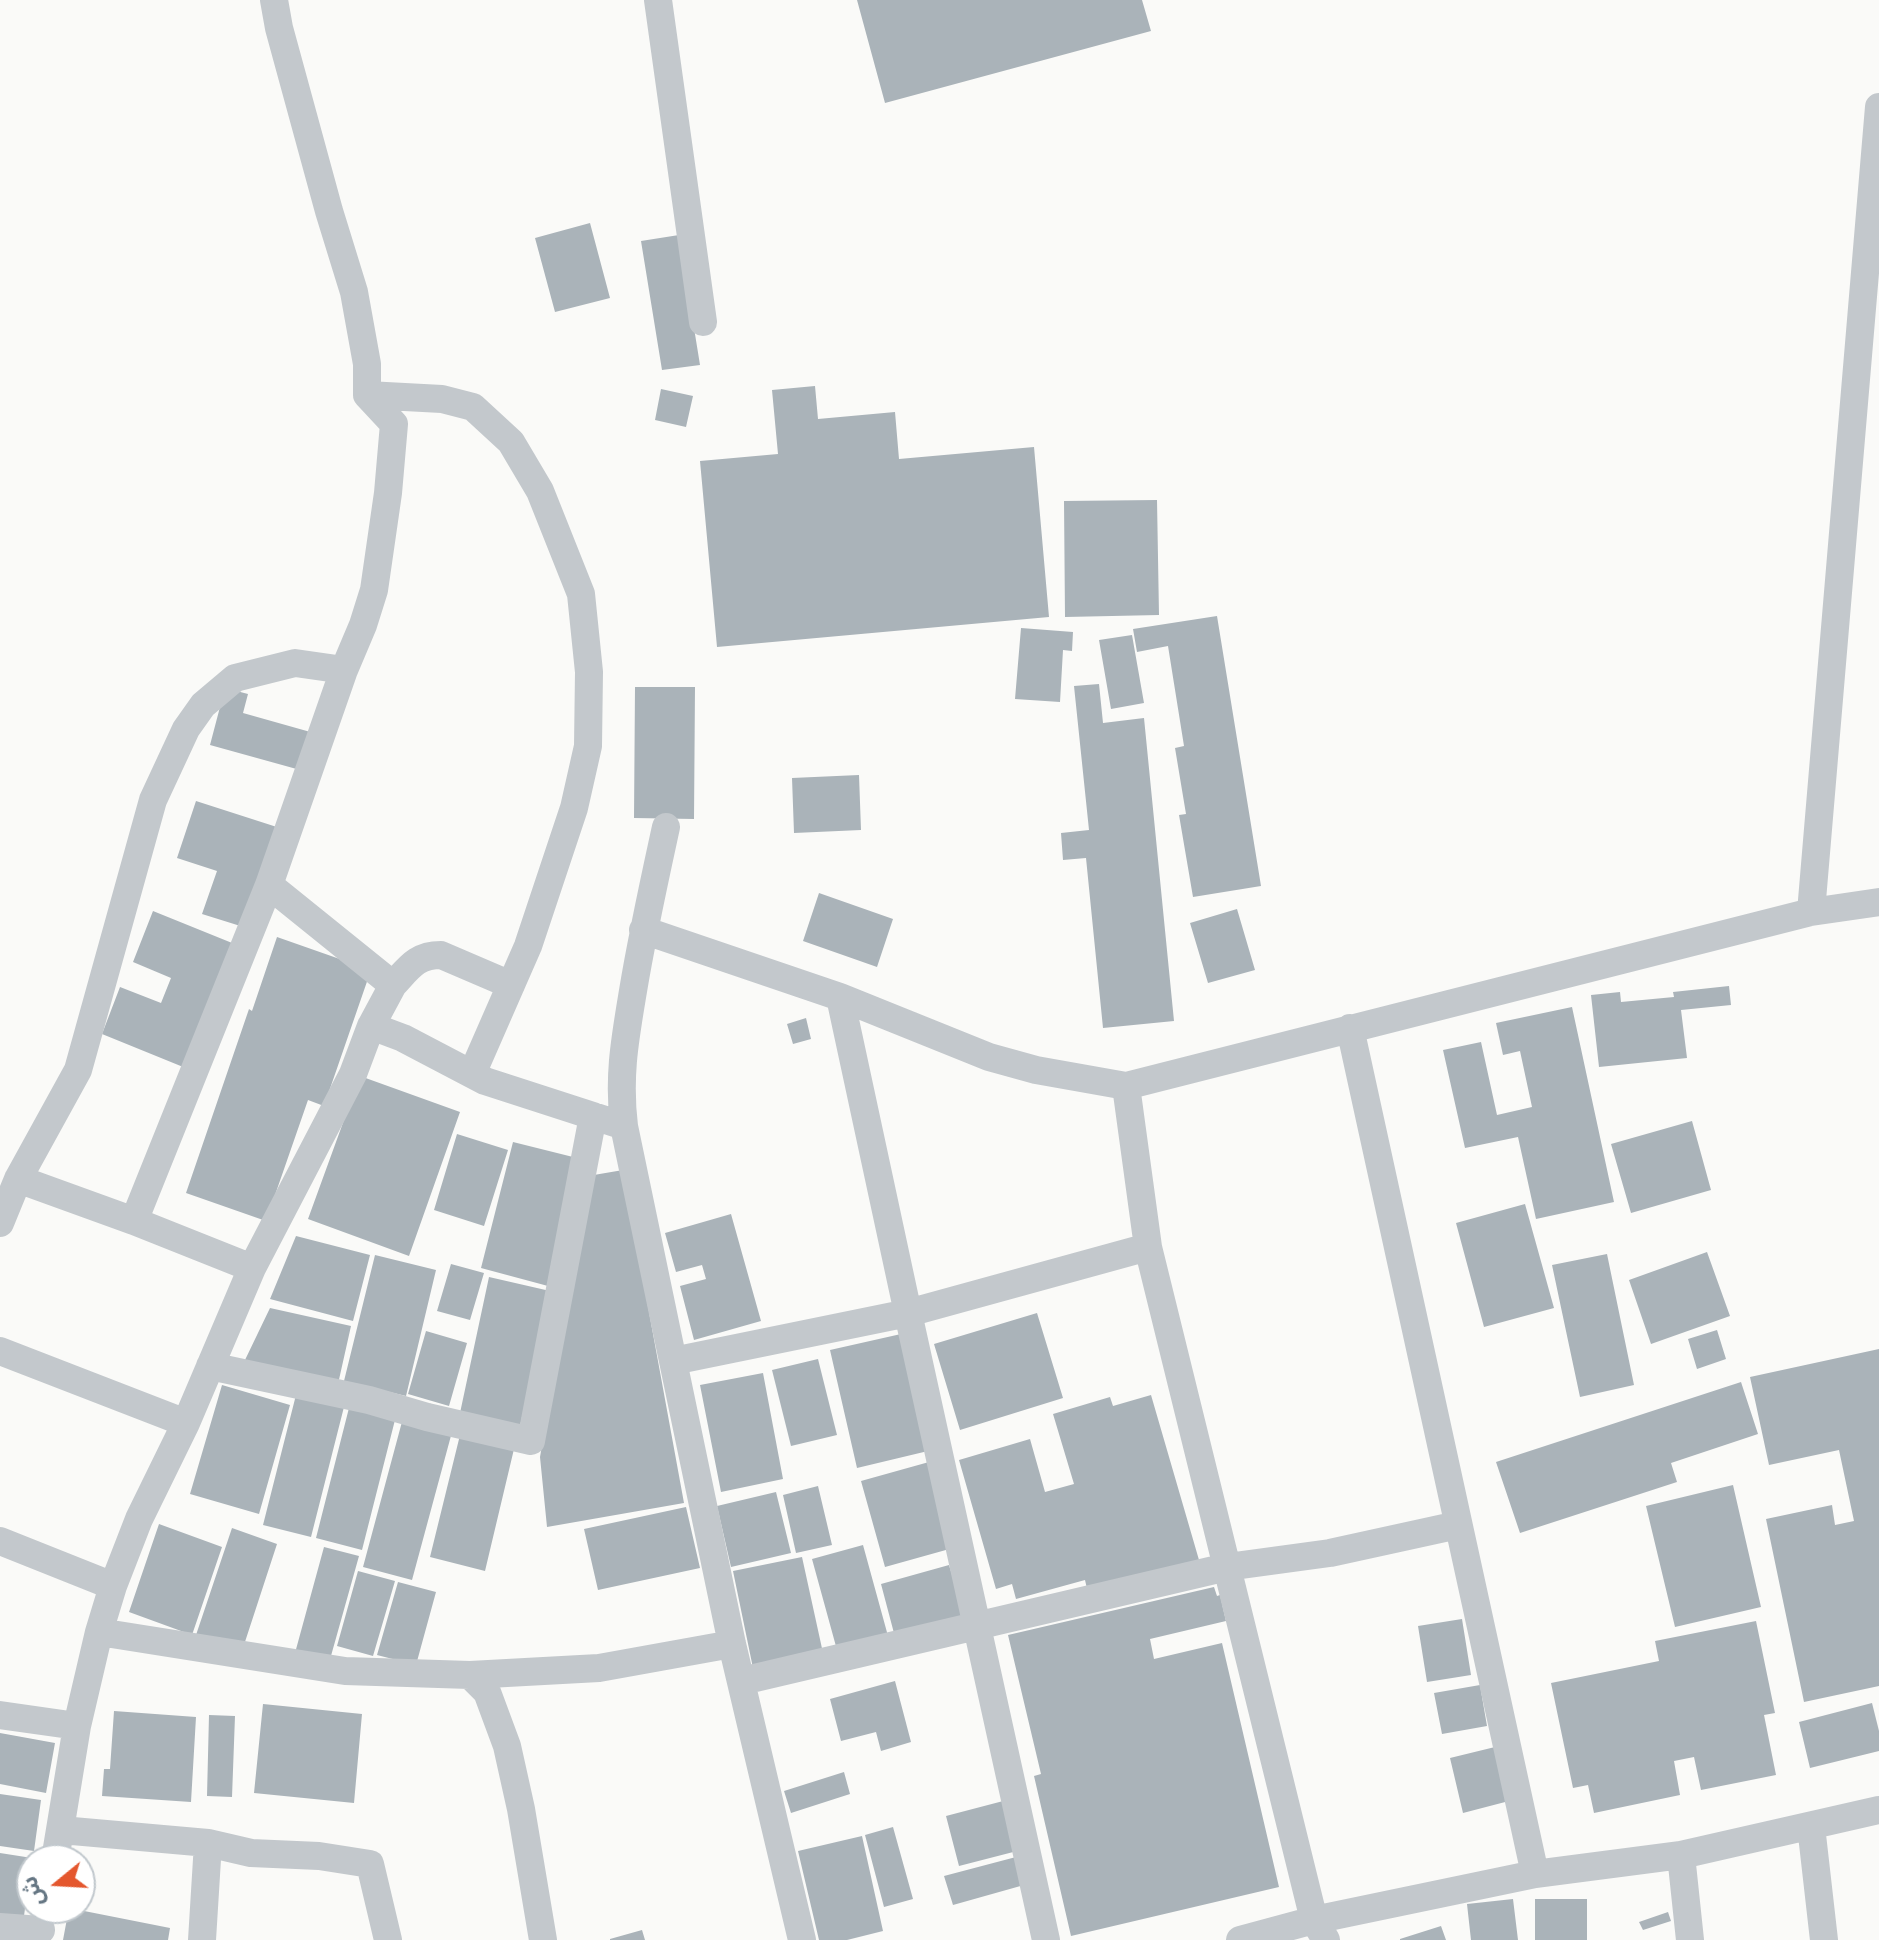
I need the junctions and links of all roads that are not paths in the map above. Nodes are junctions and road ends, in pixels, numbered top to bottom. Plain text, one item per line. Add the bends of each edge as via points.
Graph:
1 (274, 0) edge
2 (658, 0) edge
3 (1879, 107) edge
4 (703, 322) dead end
5 (367, 395) junction
6 (344, 670) junction
7 (666, 827) dead end
8 (269, 885) junction
9 (1879, 902) edge
10 (1811, 912) junction
11 (643, 930) junction
12 (393, 985) junction
13 (511, 985) junction
14 (840, 997) junction
15 (371, 1026) junction
16 (1350, 1028) junction
17 (472, 1074) junction
18 (1126, 1086) junction
19 (593, 1116) junction
20 (624, 1126) junction
21 (18, 1179) junction
22 (134, 1221) junction
23 (0, 1223) edge
24 (1148, 1247) junction
25 (252, 1268) junction
26 (908, 1313) junction
27 (0, 1351) edge
28 (673, 1361) junction
29 (210, 1366) junction
30 (186, 1423) junction
31 (1458, 1525) junction
32 (0, 1541) edge
33 (1227, 1567) junction
34 (113, 1586) junction
35 (977, 1627) junction
36 (99, 1632) junction
37 (732, 1644) junction
38 (470, 1675) junction
39 (742, 1681) junction
40 (0, 1715) edge
41 (77, 1726) junction
42 (1879, 1810) edge
43 (1811, 1826) junction
44 (61, 1830) junction
45 (208, 1843) junction
46 (58, 1844) edge
47 (1681, 1855) junction
48 (1535, 1874) junction
49 (42, 1926) edge
50 (0, 1927) edge
51 (1320, 1930) edge
52 (202, 1940) edge
53 (388, 1940) edge
54 (543, 1940) edge
55 (802, 1940) edge
56 (1046, 1940) edge
57 (1240, 1940) edge
58 (1690, 1940) edge
59 (1824, 1940) edge

1 - 5 street via 354,292
2 - 4 street
3 - 10 street
5 - 6 street via 394,424 374,590
5 - 13 street via 442,399 473,407 511,442 540,491 581,594 589,672 588,746 574,808
6 - 8 street
6 - 21 street via 295,663 235,678 203,705 186,729 153,800 78,1070
7 - 11 street
8 - 12 street
8 - 22 street
9 - 10 street
10 - 16 street
11 - 14 street
11 - 20 street via 622,1057
12 - 13 street via 420,958 441,955
12 - 15 street
13 - 17 street
14 - 18 street via 989,1057
14 - 26 street
15 - 17 street
15 - 25 street via 353,1074
16 - 18 street
16 - 31 street
17 - 19 street
18 - 24 street
19 - 20 street
19 - 29 street via 531,1441
20 - 28 street
21 - 22 street
21 - 23 street
22 - 25 street
24 - 26 street
24 - 33 street
25 - 29 street
26 - 28 street
26 - 35 street
27 - 30 street
28 - 37 street
29 - 30 street
30 - 34 street
31 - 33 street via 1330,1553
31 - 48 street
32 - 34 street
33 - 35 street
33 - 51 street
34 - 36 street
35 - 39 street
35 - 56 street
36 - 38 street via 345,1671
36 - 41 street
37 - 38 street via 599,1668
37 - 39 street
38 - 54 street via 487,1692 507,1746
39 - 55 street
40 - 41 street
41 - 44 street
42 - 43 street
43 - 47 street
43 - 59 street
44 - 45 street
44 - 46 street
45 - 52 street
45 - 53 street via 251,1853 370,1864
47 - 48 street
47 - 58 street
48 - 51 street
49 - 50 street
51 - 57 street

